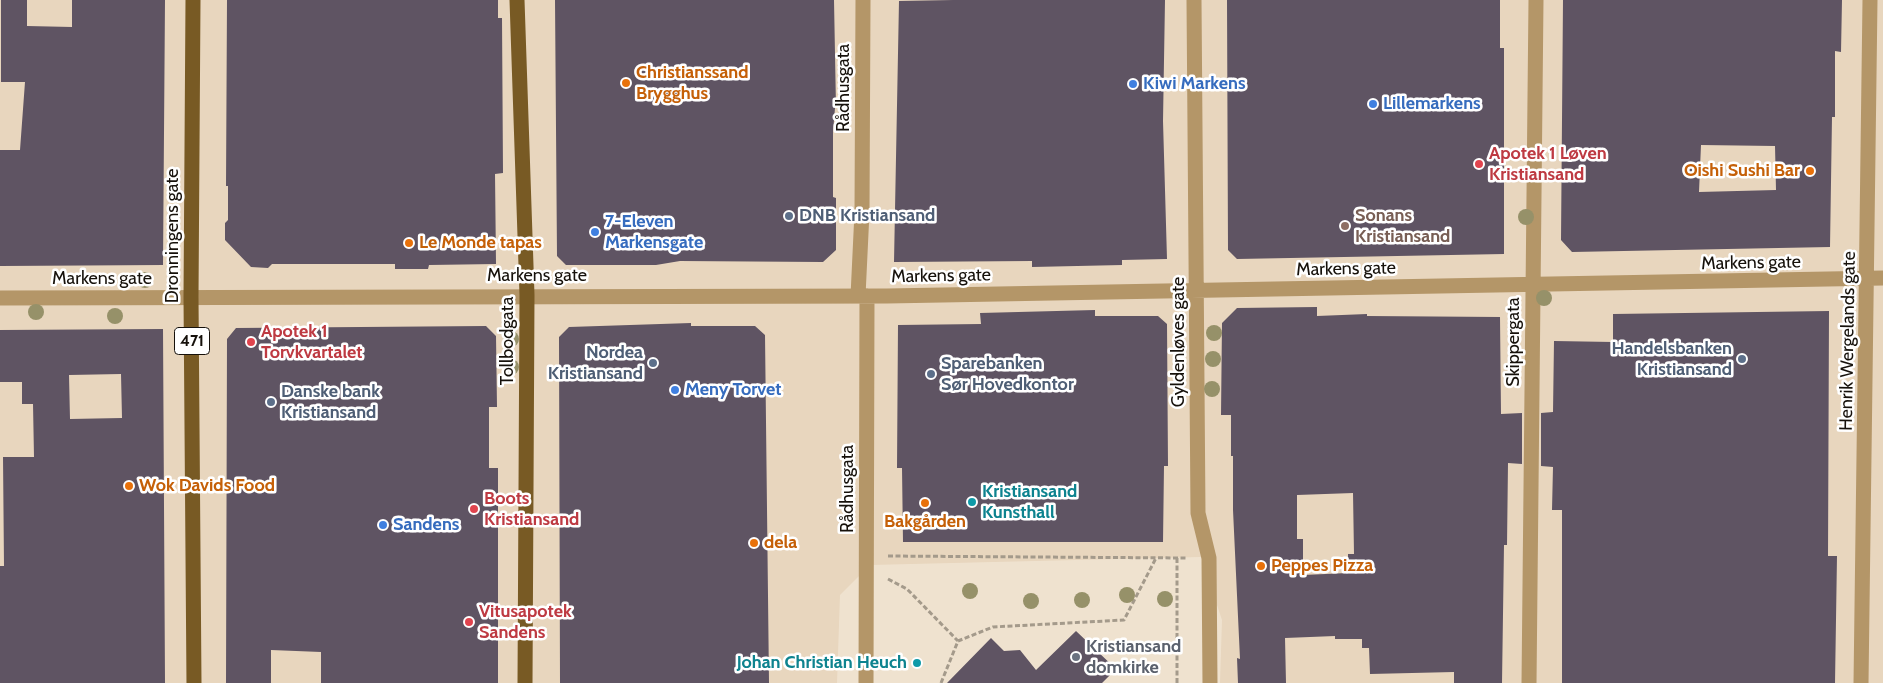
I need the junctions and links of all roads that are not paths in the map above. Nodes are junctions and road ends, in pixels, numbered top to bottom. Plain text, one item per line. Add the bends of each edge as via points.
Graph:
1 (194, 0) edge
2 (517, 0) edge
3 (863, 0) edge
4 (1194, 0) edge
5 (1536, 0) edge
6 (1870, 0) edge
7 (1883, 278) edge
8 (1867, 279) junction
9 (1532, 285) junction
10 (1198, 290) junction
11 (527, 295) junction
12 (862, 296) junction
13 (191, 297) junction
14 (0, 298) edge
15 (194, 683) edge
16 (524, 683) edge
17 (866, 683) edge
18 (1210, 683) edge
19 (1529, 683) edge
20 (1861, 683) edge

1 - 13 main road, Dronningens gate / 471
2 - 11 main road, Tollbodgata
3 - 12 street, Rådhusgata
4 - 10 street, Gyldenløves gate
5 - 9 street, Skippergata
6 - 8 street, Henrik Wergelands gate
7 - 8 street, Markens gate
8 - 9 street, Markens gate
8 - 20 street, Henrik Wergelands gate
9 - 10 street, Markens gate
9 - 19 street, Skippergata
10 - 12 street, Markens gate
10 - 18 street, Gyldenløves gate via 1198,514 1209,558
11 - 12 street, Markens gate
11 - 13 street, Markens gate
11 - 16 main road, Tollbodgata
12 - 17 street, Rådhusgata
13 - 14 street, Markens gate
13 - 15 main road, Dronningens gate / 471

